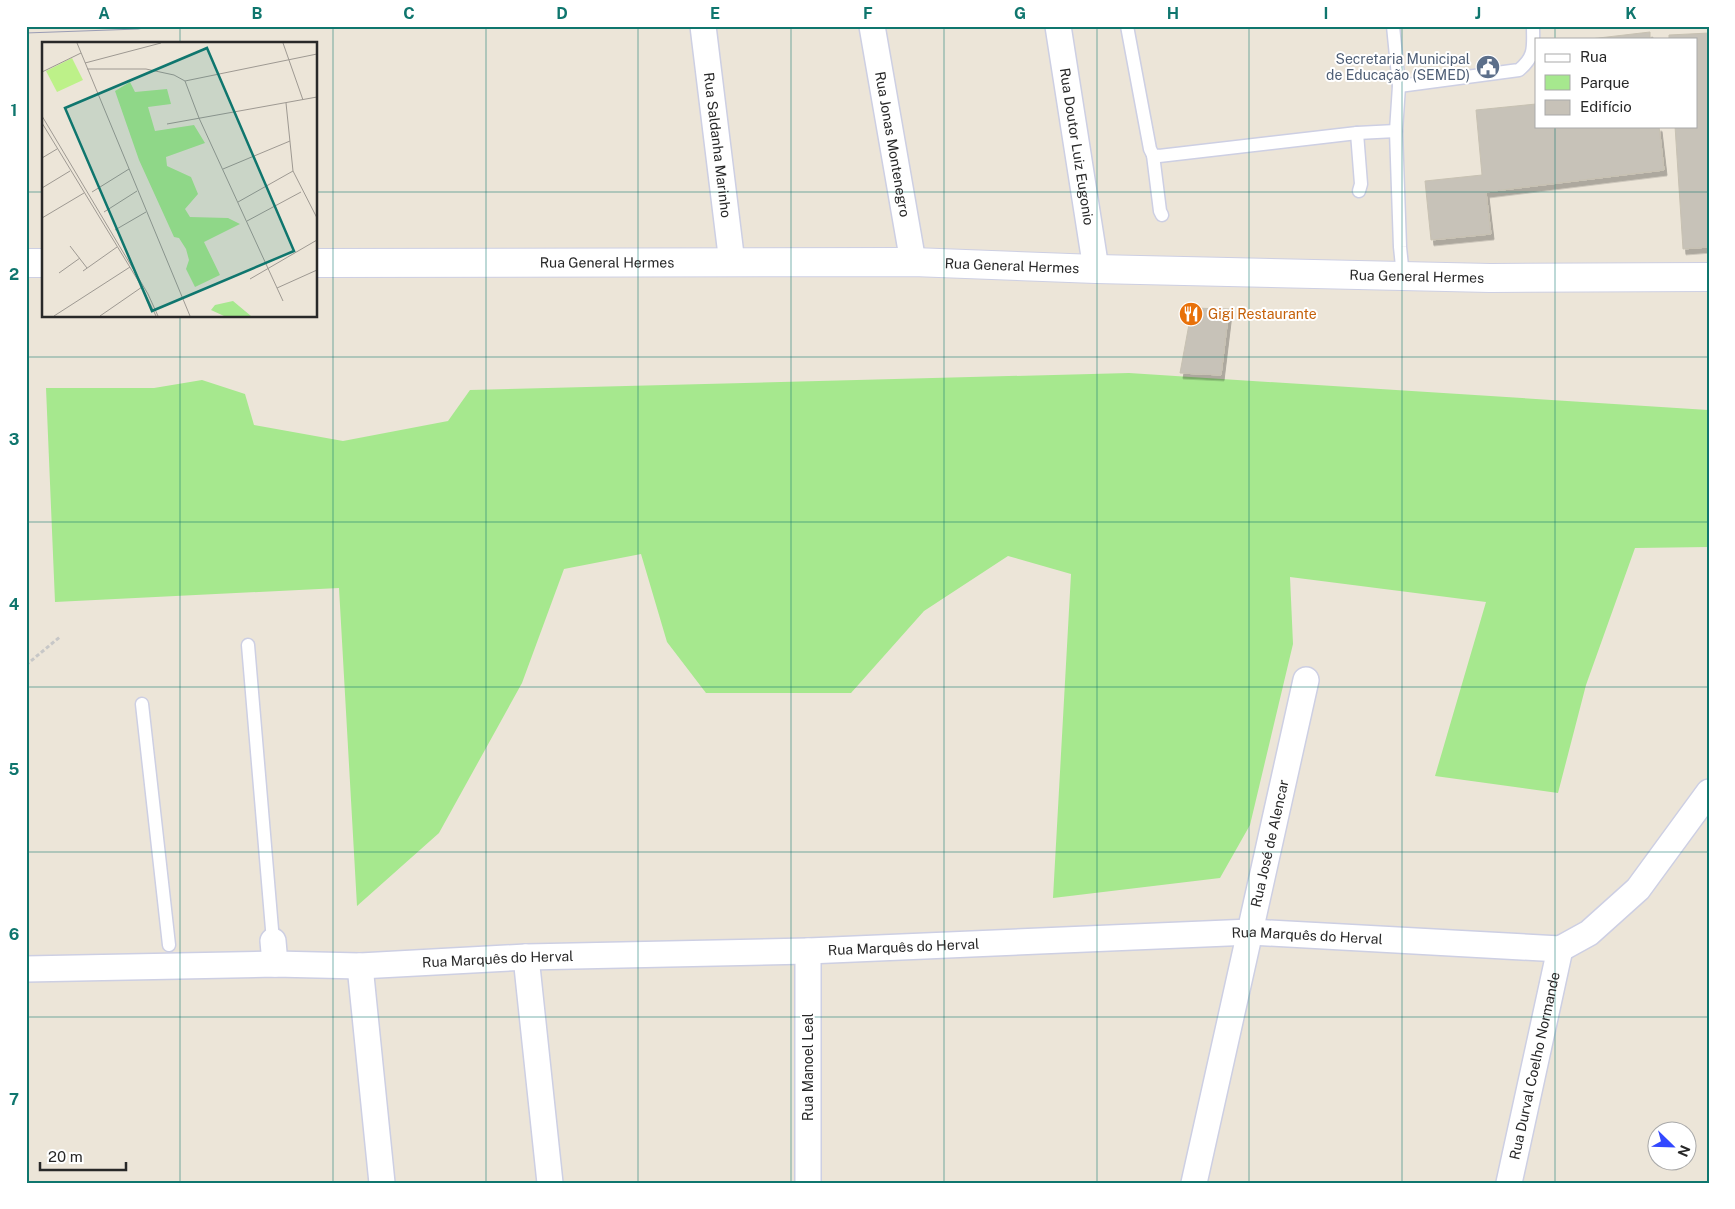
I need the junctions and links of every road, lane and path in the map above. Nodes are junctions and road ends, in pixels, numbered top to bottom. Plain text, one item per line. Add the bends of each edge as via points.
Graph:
1 (703, 26) edge
2 (872, 26) edge
3 (1058, 26) edge
4 (1127, 26) edge
5 (1393, 26) edge
6 (1533, 26) edge
7 (1399, 86) junction
8 (1396, 132) junction
9 (1357, 133) junction
10 (1153, 155) junction
11 (1359, 191) dead end
12 (1162, 215) dead end
13 (913, 262) junction
14 (26, 263) edge
15 (42, 263) edge
16 (318, 263) edge
17 (732, 263) junction
18 (1096, 269) junction
19 (1403, 276) junction
20 (1709, 277) edge
21 (61, 636) dead end
22 (248, 645) dead end
23 (26, 665) edge
24 (1306, 680) dead end
25 (142, 704) dead end
26 (1709, 792) edge
27 (1250, 932) junction
28 (1560, 949) junction
29 (808, 951) junction
30 (274, 953) junction
31 (171, 956) junction
32 (526, 957) junction
33 (360, 966) junction
34 (26, 969) edge
35 (382, 1183) edge
36 (550, 1183) edge
37 (808, 1183) edge
38 (1194, 1183) edge
39 (1509, 1183) edge

1 - 17 street, Rua Saldanha Marinho
2 - 13 street, Rua Jonas Montenegro
3 - 18 street, Rua Doutor Luiz Eugonio
4 - 10 lane
5 - 7 lane
6 - 7 lane via 1533,52 1527,64 1519,70
7 - 8 lane
8 - 9 lane
8 - 19 lane
9 - 10 lane
9 - 11 lane
10 - 12 lane
13 - 17 street, Rua General Hermes
13 - 18 street, Rua General Hermes
14 - 15 street
16 - 17 street, Rua General Hermes
18 - 19 street, Rua General Hermes
19 - 20 street, Rua General Hermes
21 - 23 path
22 - 30 lane
24 - 27 street, Rua José de Alencar
25 - 31 lane
26 - 28 street via 1638,889 1589,933
27 - 28 street, Rua Marquês do Herval
27 - 29 street, Rua Marquês do Herval
27 - 38 street, Rua José de Alencar
28 - 39 street, Rua Durval Coelho Normande
29 - 32 street, Rua Marquês do Herval
29 - 37 street, Rua Manoel Leal
30 - 31 street, Rua Marquês do Herval
30 - 33 street, Rua Marquês do Herval
31 - 34 street, Rua Marquês do Herval
32 - 33 street, Rua Marquês do Herval
32 - 36 street
33 - 35 street

